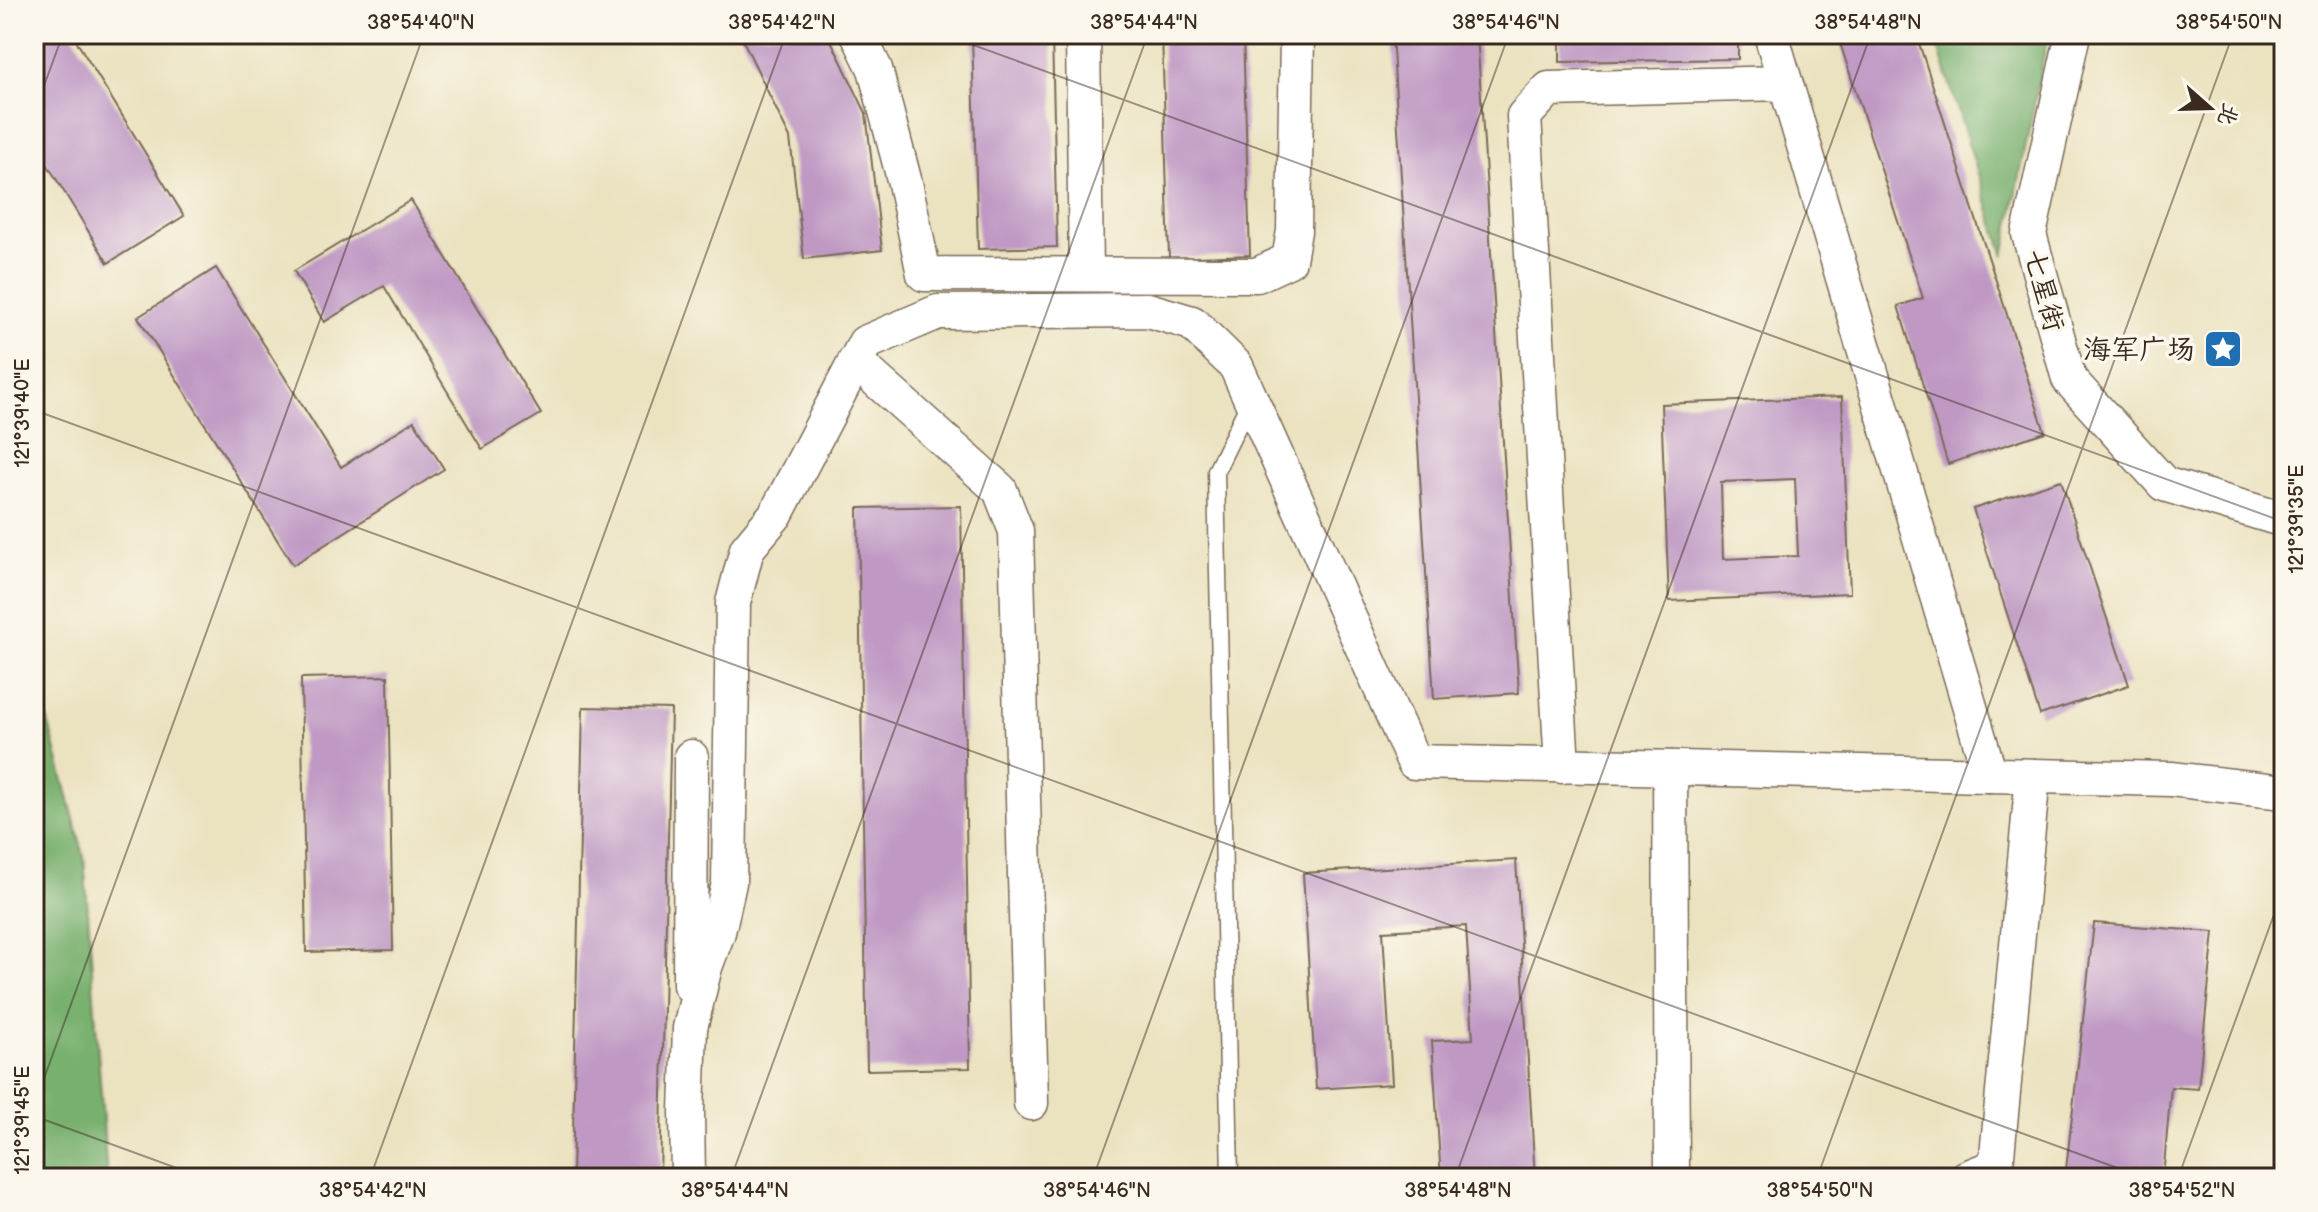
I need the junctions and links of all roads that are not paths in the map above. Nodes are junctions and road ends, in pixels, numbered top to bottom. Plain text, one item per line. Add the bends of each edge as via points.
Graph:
1 (858, 34) edge
2 (1083, 34) edge
3 (1297, 34) edge
4 (1771, 34) edge
5 (2073, 34) edge
6 (1785, 83) junction
7 (1086, 274) junction
8 (855, 361) junction
9 (1251, 399) junction
10 (2284, 520) edge
11 (691, 757) dead end
12 (1562, 766) junction
13 (1670, 768) junction
14 (1990, 775) junction
15 (2033, 776) junction
16 (2284, 792) edge
17 (690, 1028) junction
18 (1031, 1103) dead end
19 (688, 1178) edge
20 (1230, 1178) edge
21 (1672, 1178) edge
22 (1966, 1178) edge

1 - 7 street via 875,69 924,274
2 - 7 street
3 - 7 street via 1289,260 1257,275
4 - 6 street
5 - 10 street, 七星街 via 2029,234 2069,379 2164,484
6 - 12 street via 1549,89 1524,116
6 - 14 street
8 - 9 street via 865,343 938,312 1148,310 1192,323 1236,366
8 - 17 street via 776,514 747,549 733,603 729,883
8 - 18 street via 1000,490 1016,531
9 - 12 street via 1414,762
9 - 20 lane via 1216,471
11 - 17 street
12 - 13 street
13 - 14 street
13 - 21 street
14 - 15 street
15 - 16 street via 2171,779
15 - 22 street via 1996,1166
17 - 19 street

